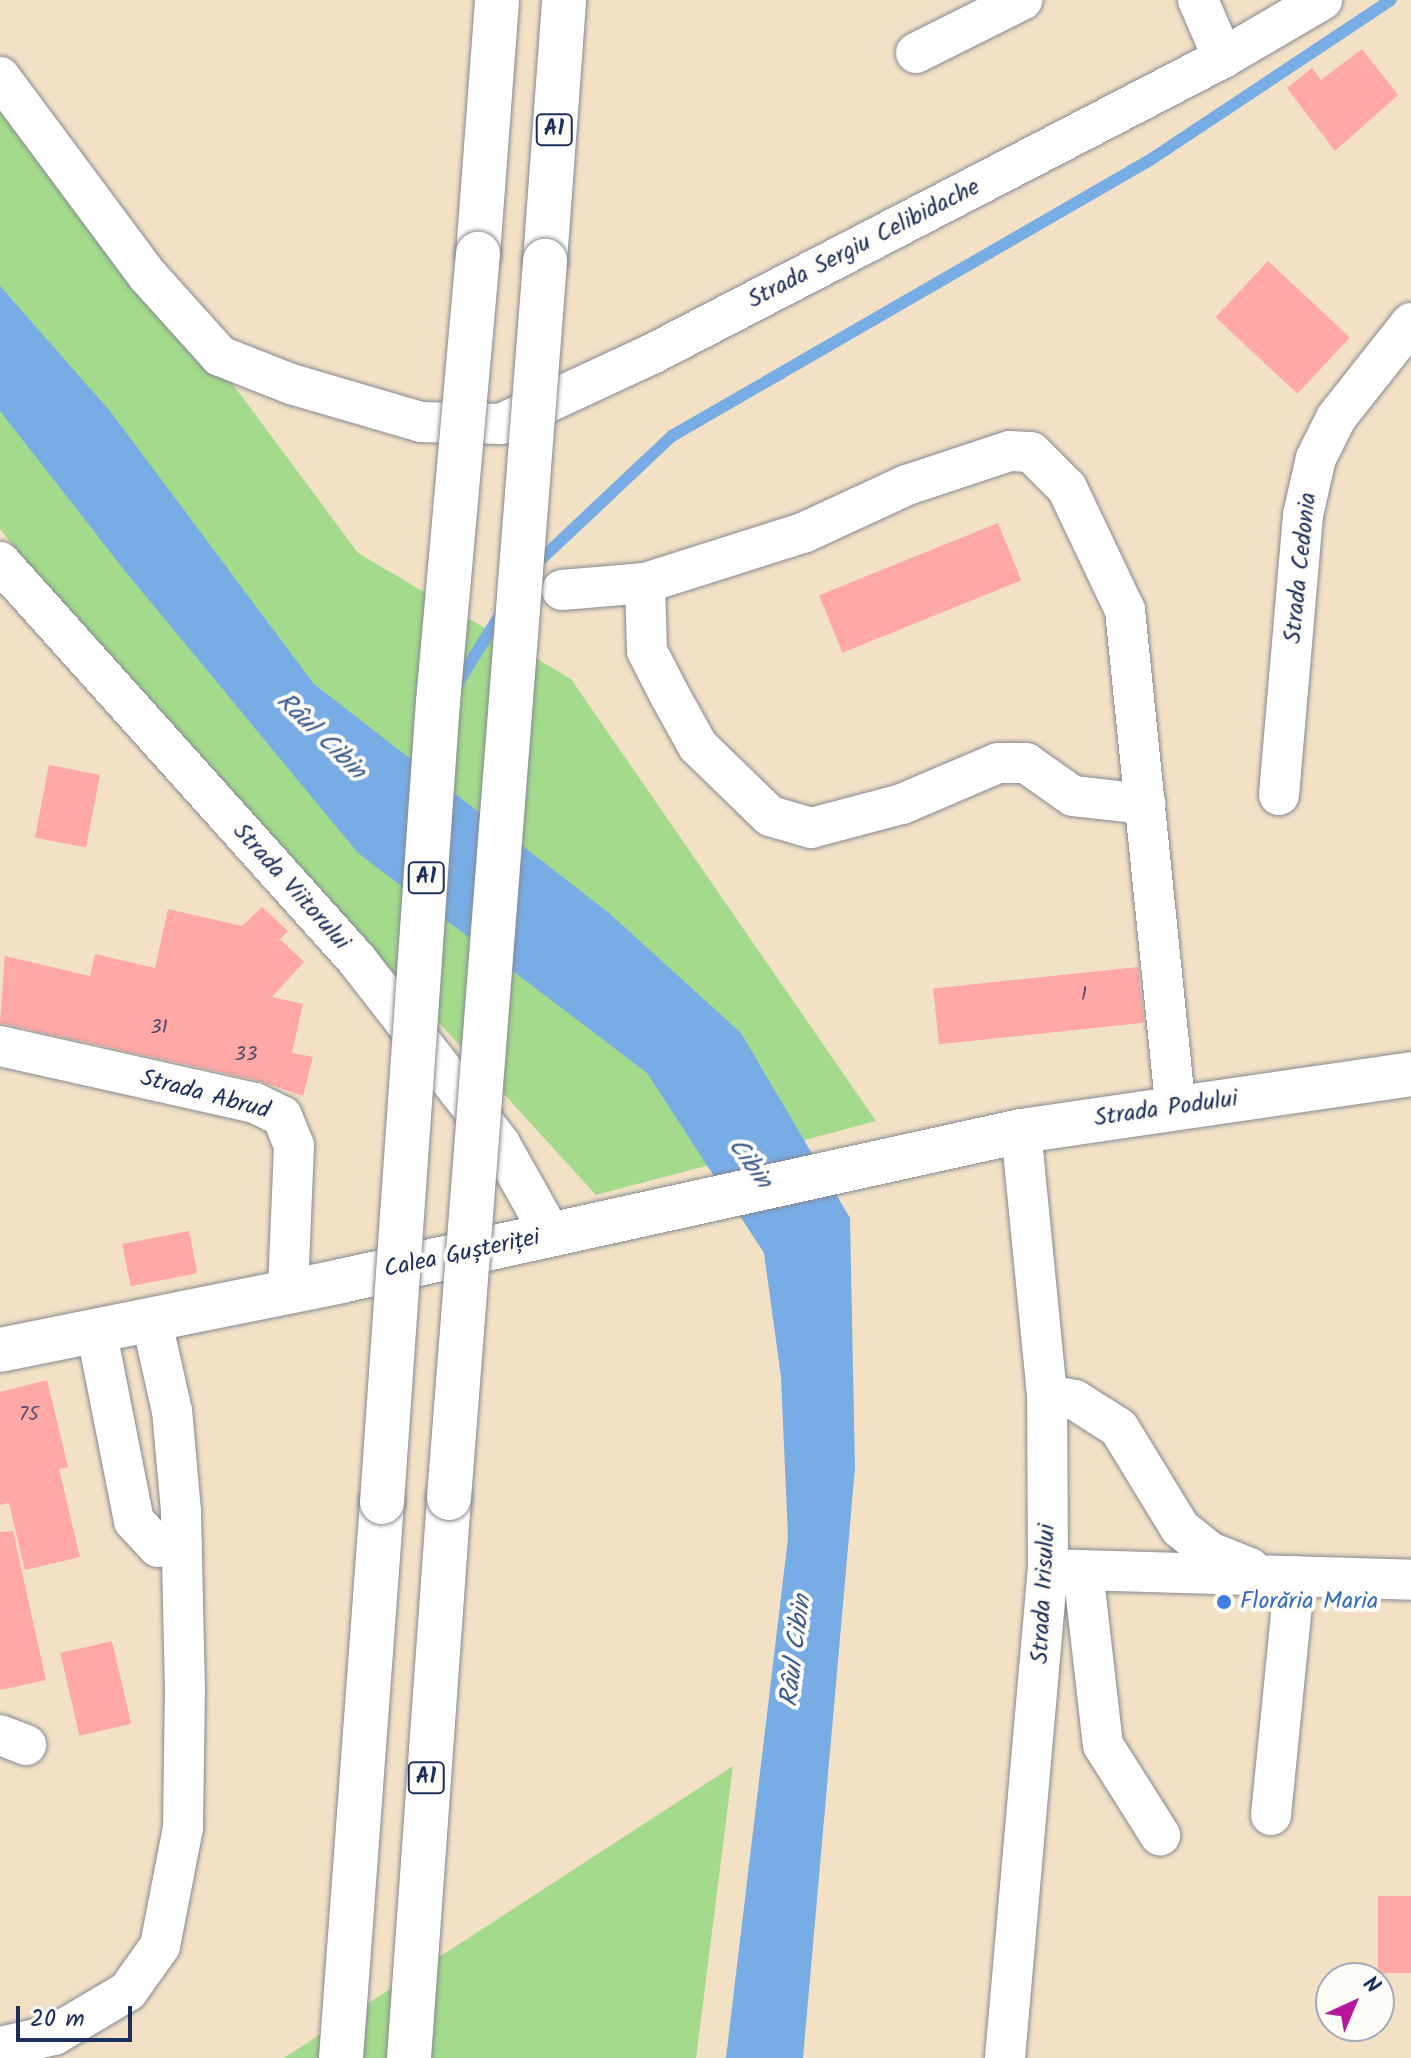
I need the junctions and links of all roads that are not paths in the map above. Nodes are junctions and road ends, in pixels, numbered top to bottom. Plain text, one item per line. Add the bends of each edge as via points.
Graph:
1 (497, 0) edge
2 (564, 0) edge
3 (1022, 0) edge
4 (1198, 0) edge
5 (1322, 0) edge
6 (916, 53) dead end
7 (1223, 58) junction
8 (0, 77) edge
9 (1411, 323) edge
10 (0, 562) edge
11 (645, 583) junction
12 (562, 590) dead end
13 (1279, 795) dead end
14 (1146, 804) junction
15 (0, 1046) edge
16 (1411, 1074) edge
17 (1175, 1106) junction
18 (1021, 1131) junction
19 (922, 1153) joint
20 (551, 1235) junction
21 (288, 1291) junction
22 (151, 1318) junction
23 (96, 1329) junction
24 (0, 1350) edge
25 (1047, 1395) junction
26 (182, 1544) junction
27 (1066, 1569) junction
28 (1279, 1575) junction
29 (1411, 1580) edge
30 (1271, 1815) dead end
31 (1160, 1835) dead end
32 (0, 2047) edge
33 (341, 2058) edge
34 (409, 2058) edge
35 (1005, 2058) edge

1 - 33 main road, A1, bridge via 438,702
2 - 34 main road, A1, bridge
3 - 6 street
4 - 7 street
5 - 7 street, Strada Sergiu Celibidache
7 - 8 street, Strada Sergiu Celibidache via 652,354 501,424 421,422 291,384 220,356 148,276
9 - 13 street, Strada Cedonia via 1336,418 1316,458 1303,515
10 - 20 street, Strada Viitorului via 357,960 500,1144
11 - 12 street
11 - 14 street via 647,651 669,694 698,746 770,816 811,828 902,804 998,763 1026,763 1073,796
11 - 14 street via 803,533 907,485 1010,451 1031,452 1067,488 1125,610
14 - 17 street
15 - 21 street, Strada Abrud via 255,1103 282,1116 294,1146
16 - 17 main road, Strada Podului
17 - 18 main road, Strada Podului
18 - 19 main road, Strada Podului
18 - 25 street, Strada Irisului
19 - 20 main road, Calea Gușteriței
20 - 21 main road, Calea Gușteriței
21 - 22 main road, Calea Gușteriței
22 - 23 main road, Calea Gușteriței
22 - 26 street via 172,1411
23 - 24 main road, Calea Gușteriței
23 - 26 street via 134,1521 158,1547
25 - 27 street, Strada Irisului
25 - 28 street via 1075,1400 1119,1428 1180,1528 1210,1552
26 - 32 street via 183,1828 160,1946 128,1991 54,2035
27 - 28 street
27 - 31 street via 1103,1745
27 - 35 street, Strada Irisului
28 - 29 street
28 - 30 street

